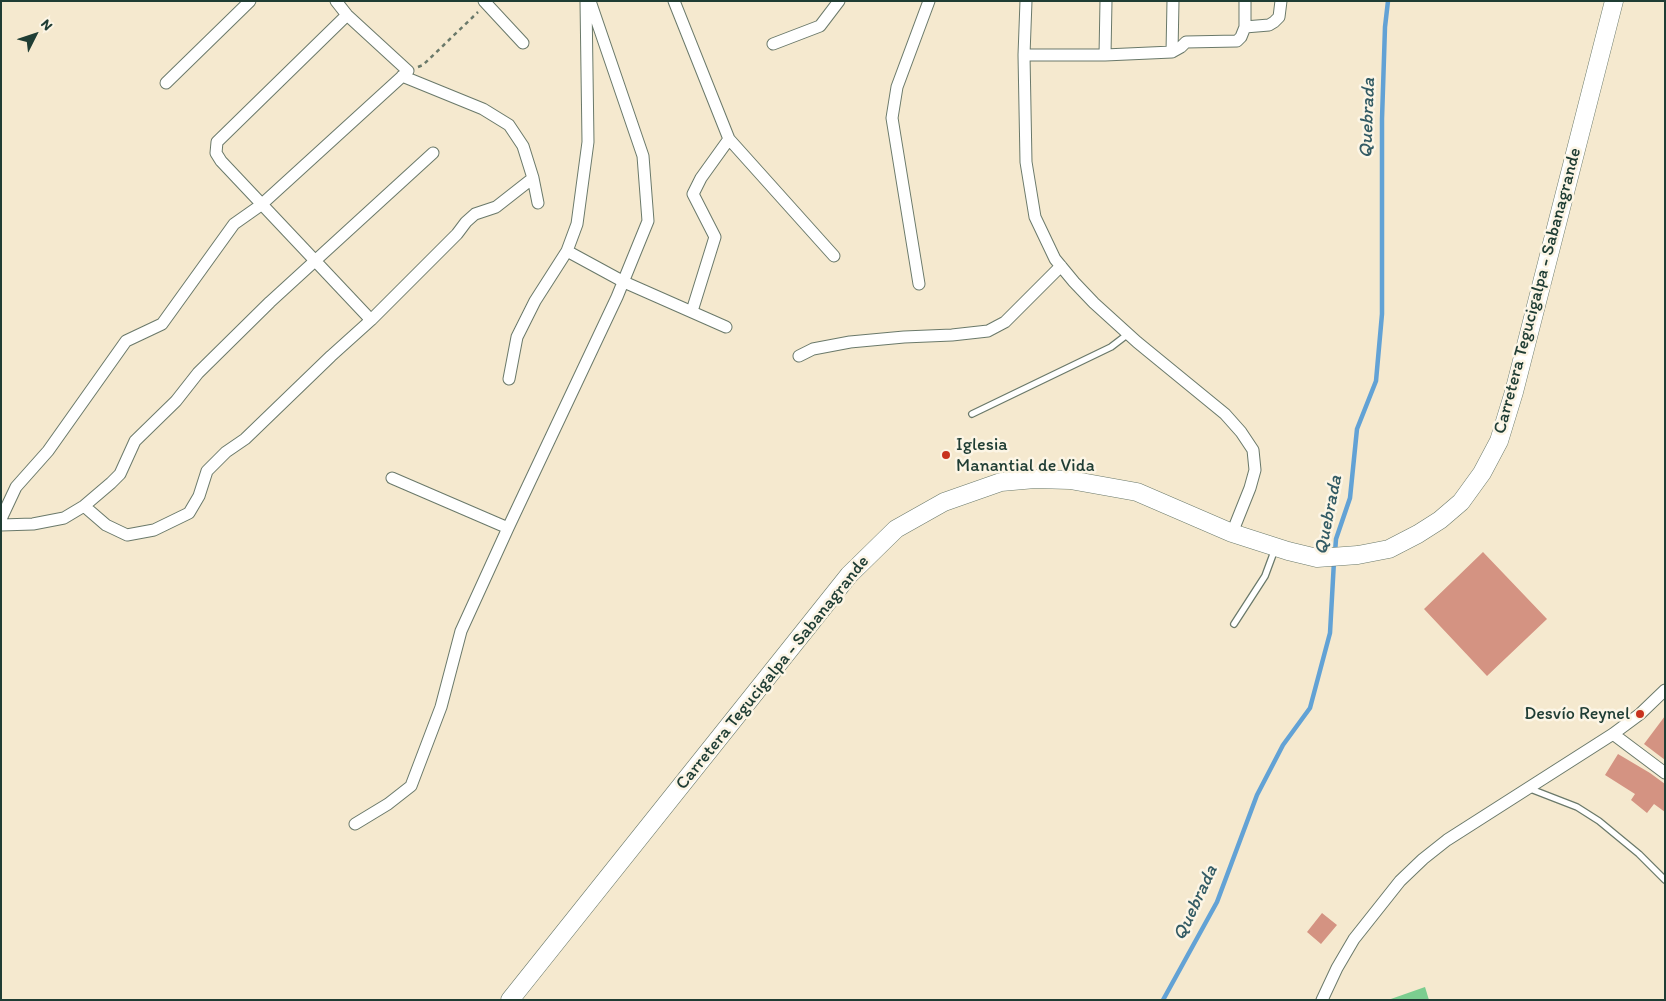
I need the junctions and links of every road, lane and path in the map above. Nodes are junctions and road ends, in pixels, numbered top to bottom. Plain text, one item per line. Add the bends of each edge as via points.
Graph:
1 (250, 1) edge
2 (336, 1) edge
3 (586, 1) edge
4 (590, 1) edge
5 (674, 1) edge
6 (839, 1) edge
7 (929, 1) edge
8 (1026, 1) edge
9 (1106, 1) edge
10 (1173, 1) edge
11 (1245, 1) edge
12 (1281, 1) edge
13 (1614, 1) edge
14 (486, 2) edge
15 (347, 15) junction
16 (1245, 27) junction
17 (523, 43) dead end
18 (773, 44) dead end
19 (1172, 52) junction
20 (1024, 55) junction
21 (1105, 55) junction
22 (405, 73) junction
23 (166, 83) dead end
24 (729, 139) junction
25 (433, 153) dead end
26 (533, 178) junction
27 (538, 203) dead end
28 (261, 205) junction
29 (567, 251) junction
30 (834, 256) dead end
31 (314, 262) junction
32 (1061, 266) junction
33 (624, 282) junction
34 (919, 284) dead end
35 (692, 311) junction
36 (370, 320) junction
37 (726, 327) dead end
38 (1128, 334) junction
39 (799, 356) dead end
40 (509, 379) dead end
41 (972, 414) dead end
42 (392, 478) dead end
43 (84, 506) junction
44 (1, 519) edge
45 (1, 525) edge
46 (508, 528) junction
47 (1232, 533) junction
48 (1276, 547) junction
49 (1234, 624) dead end
50 (1665, 690) edge
51 (1613, 734) junction
52 (1665, 773) edge
53 (1528, 788) junction
54 (355, 824) dead end
55 (1665, 880) edge
56 (510, 1000) edge
57 (1322, 1000) edge

1 - 23 street
2 - 15 street
3 - 29 street via 588,142 577,224
4 - 33 street via 643,156 648,221
5 - 24 street
6 - 18 street via 820,26
7 - 34 street via 897,87 892,118
8 - 20 street
9 - 21 street
10 - 19 street
11 - 16 street
12 - 16 street via 1279,17 1274,22
13 - 48 highway, Carretera Tegucigalpa - Sabanagrande via 1514,392 1499,441 1482,473 1461,502 1440,520 1389,549 1317,558
14 - 17 street
14 - 22 path via 423,65
15 - 22 street
15 - 28 street via 217,142 216,153 220,162
16 - 19 street via 1237,41 1186,42
19 - 21 street
20 - 21 street
20 - 32 street via 1026,162 1035,217
22 - 26 street via 483,109 509,125 523,146
22 - 28 street
24 - 30 street
24 - 35 street via 693,194 715,237
25 - 31 street
26 - 27 street
26 - 36 street via 496,207 475,214
28 - 31 street
28 - 44 street via 234,224 162,324 126,341 48,451 16,487
29 - 33 street
29 - 40 street via 535,301 517,337
31 - 36 street
31 - 43 street via 198,373 176,401 135,442 120,474
32 - 38 street
32 - 39 street via 1005,322 988,331 850,342
33 - 35 street
33 - 46 street
35 - 37 street
36 - 43 street via 207,471 189,513 154,530 127,535 106,525
38 - 41 lane via 1111,347
38 - 47 street via 1225,414 1253,450 1255,470
42 - 46 street
43 - 45 street via 64,518 33,524
46 - 54 street via 461,631 441,707 411,786
47 - 48 highway, Carretera Tegucigalpa - Sabanagrande
47 - 56 highway, Carretera Tegucigalpa - Sabanagrande via 1136,492 1070,480 1035,479 1001,482 976,490 944,502 896,528 844,582
48 - 49 lane via 1265,576
50 - 51 street
51 - 52 street
51 - 53 street
53 - 55 lane via 1577,807 1599,821
53 - 57 street via 1447,840 1400,881 1354,939

